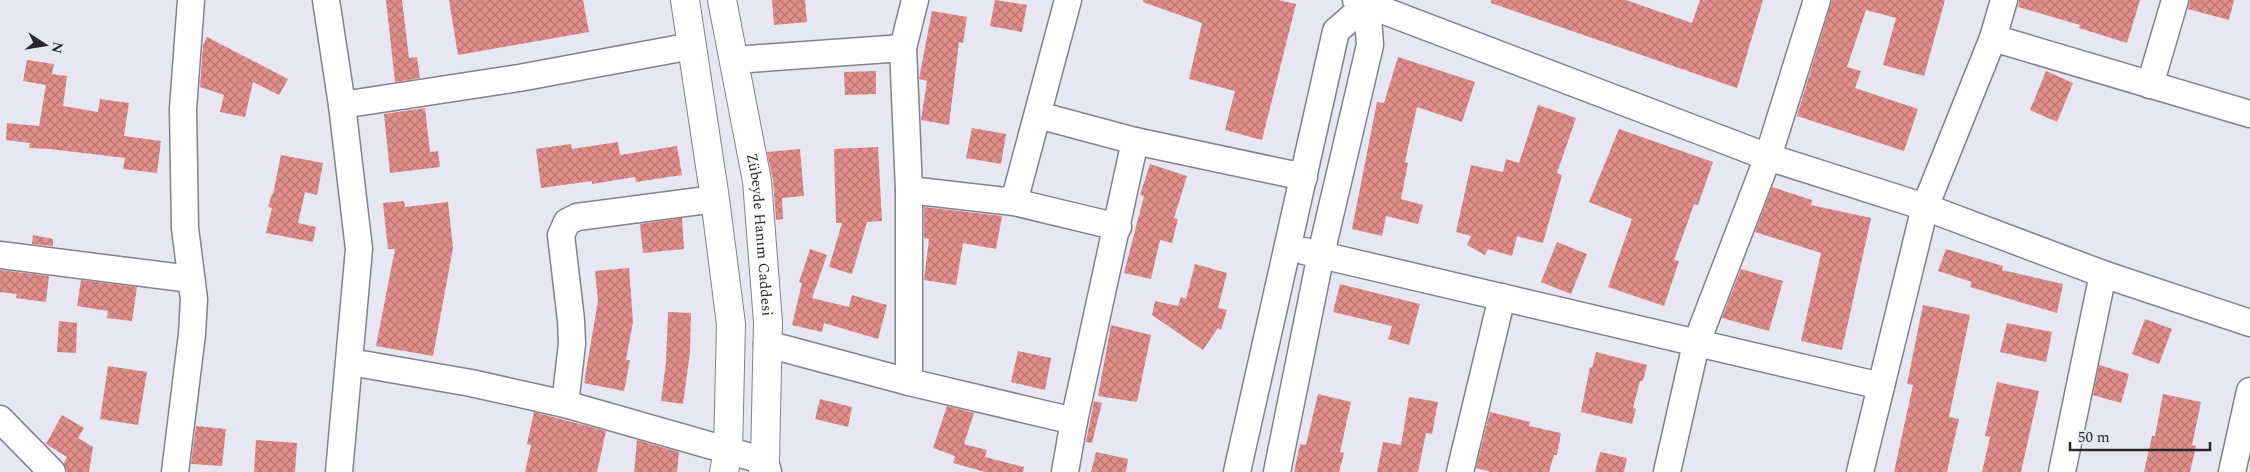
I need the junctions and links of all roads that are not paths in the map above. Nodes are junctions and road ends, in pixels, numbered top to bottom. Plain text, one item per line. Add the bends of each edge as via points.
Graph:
1 (191, 0) edge
2 (326, 0) edge
3 (685, 0) edge
4 (722, 0) edge
5 (915, 0) edge
6 (1068, 0) edge
7 (1817, 0) edge
8 (2004, 0) edge
9 (2175, 0) edge
10 (1363, 1) edge
11 (1993, 38) junction
12 (692, 46) junction
13 (903, 48) junction
14 (734, 60) junction
15 (2150, 84) junction
16 (342, 105) junction
17 (2250, 114) edge
18 (1038, 115) junction
19 (1135, 141) junction
20 (1768, 157) junction
21 (1304, 177) junction
22 (910, 190) junction
23 (716, 199) junction
24 (1014, 202) junction
25 (1925, 208) junction
26 (1118, 227) junction
27 (1288, 248) junction
28 (1321, 254) junction
29 (0, 255) edge
30 (2103, 274) junction
31 (191, 279) junction
32 (1502, 298) junction
33 (2250, 323) edge
34 (767, 344) junction
35 (1696, 344) junction
36 (350, 362) junction
37 (909, 382) junction
38 (1881, 386) junction
39 (2250, 391) edge
40 (565, 404) junction
41 (0, 419) edge
42 (1074, 421) junction
43 (726, 462) edge
44 (765, 468) edge
45 (52, 472) edge
46 (175, 472) edge
47 (339, 472) edge
48 (1066, 472) edge
49 (1237, 472) edge
50 (1277, 472) edge
51 (1460, 472) edge
52 (1667, 472) edge
53 (1860, 472) edge
54 (2062, 472) edge
55 (2232, 472) edge

1 - 31 street via 183,109 185,228
2 - 16 street
3 - 12 main road
4 - 14 main road, Zübeyde Hanım Caddesi
5 - 13 street
6 - 18 street
7 - 20 street
8 - 11 street
9 - 15 street
10 - 20 street
10 - 21 street via 1336,31
10 - 28 street via 1370,45
11 - 15 street
11 - 25 street
12 - 16 street via 519,78
12 - 23 main road
13 - 14 street
13 - 22 street
14 - 34 main road, Zübeyde Hanım Caddesi via 757,182
15 - 17 street
16 - 36 street via 359,249
18 - 19 street
18 - 24 street
19 - 21 street
19 - 26 street
20 - 25 street
20 - 35 street
21 - 27 street
22 - 24 street
22 - 37 street
23 - 40 street via 577,217 567,222 561,235 572,344
23 - 43 main road via 731,324
24 - 26 street
25 - 30 street
25 - 38 street
26 - 42 street
27 - 28 street
27 - 49 street
28 - 32 street
28 - 50 street
29 - 31 street
30 - 33 street
30 - 54 street
31 - 46 street via 194,299 192,334
32 - 35 street
32 - 51 street
34 - 37 street
34 - 44 main road, Zübeyde Hanım Caddesi
35 - 38 street
35 - 52 street
36 - 40 street via 471,383
36 - 47 street
37 - 42 street
38 - 53 street
39 - 55 street
40 - 43 street
41 - 45 street
42 - 48 street
43 - 44 street

